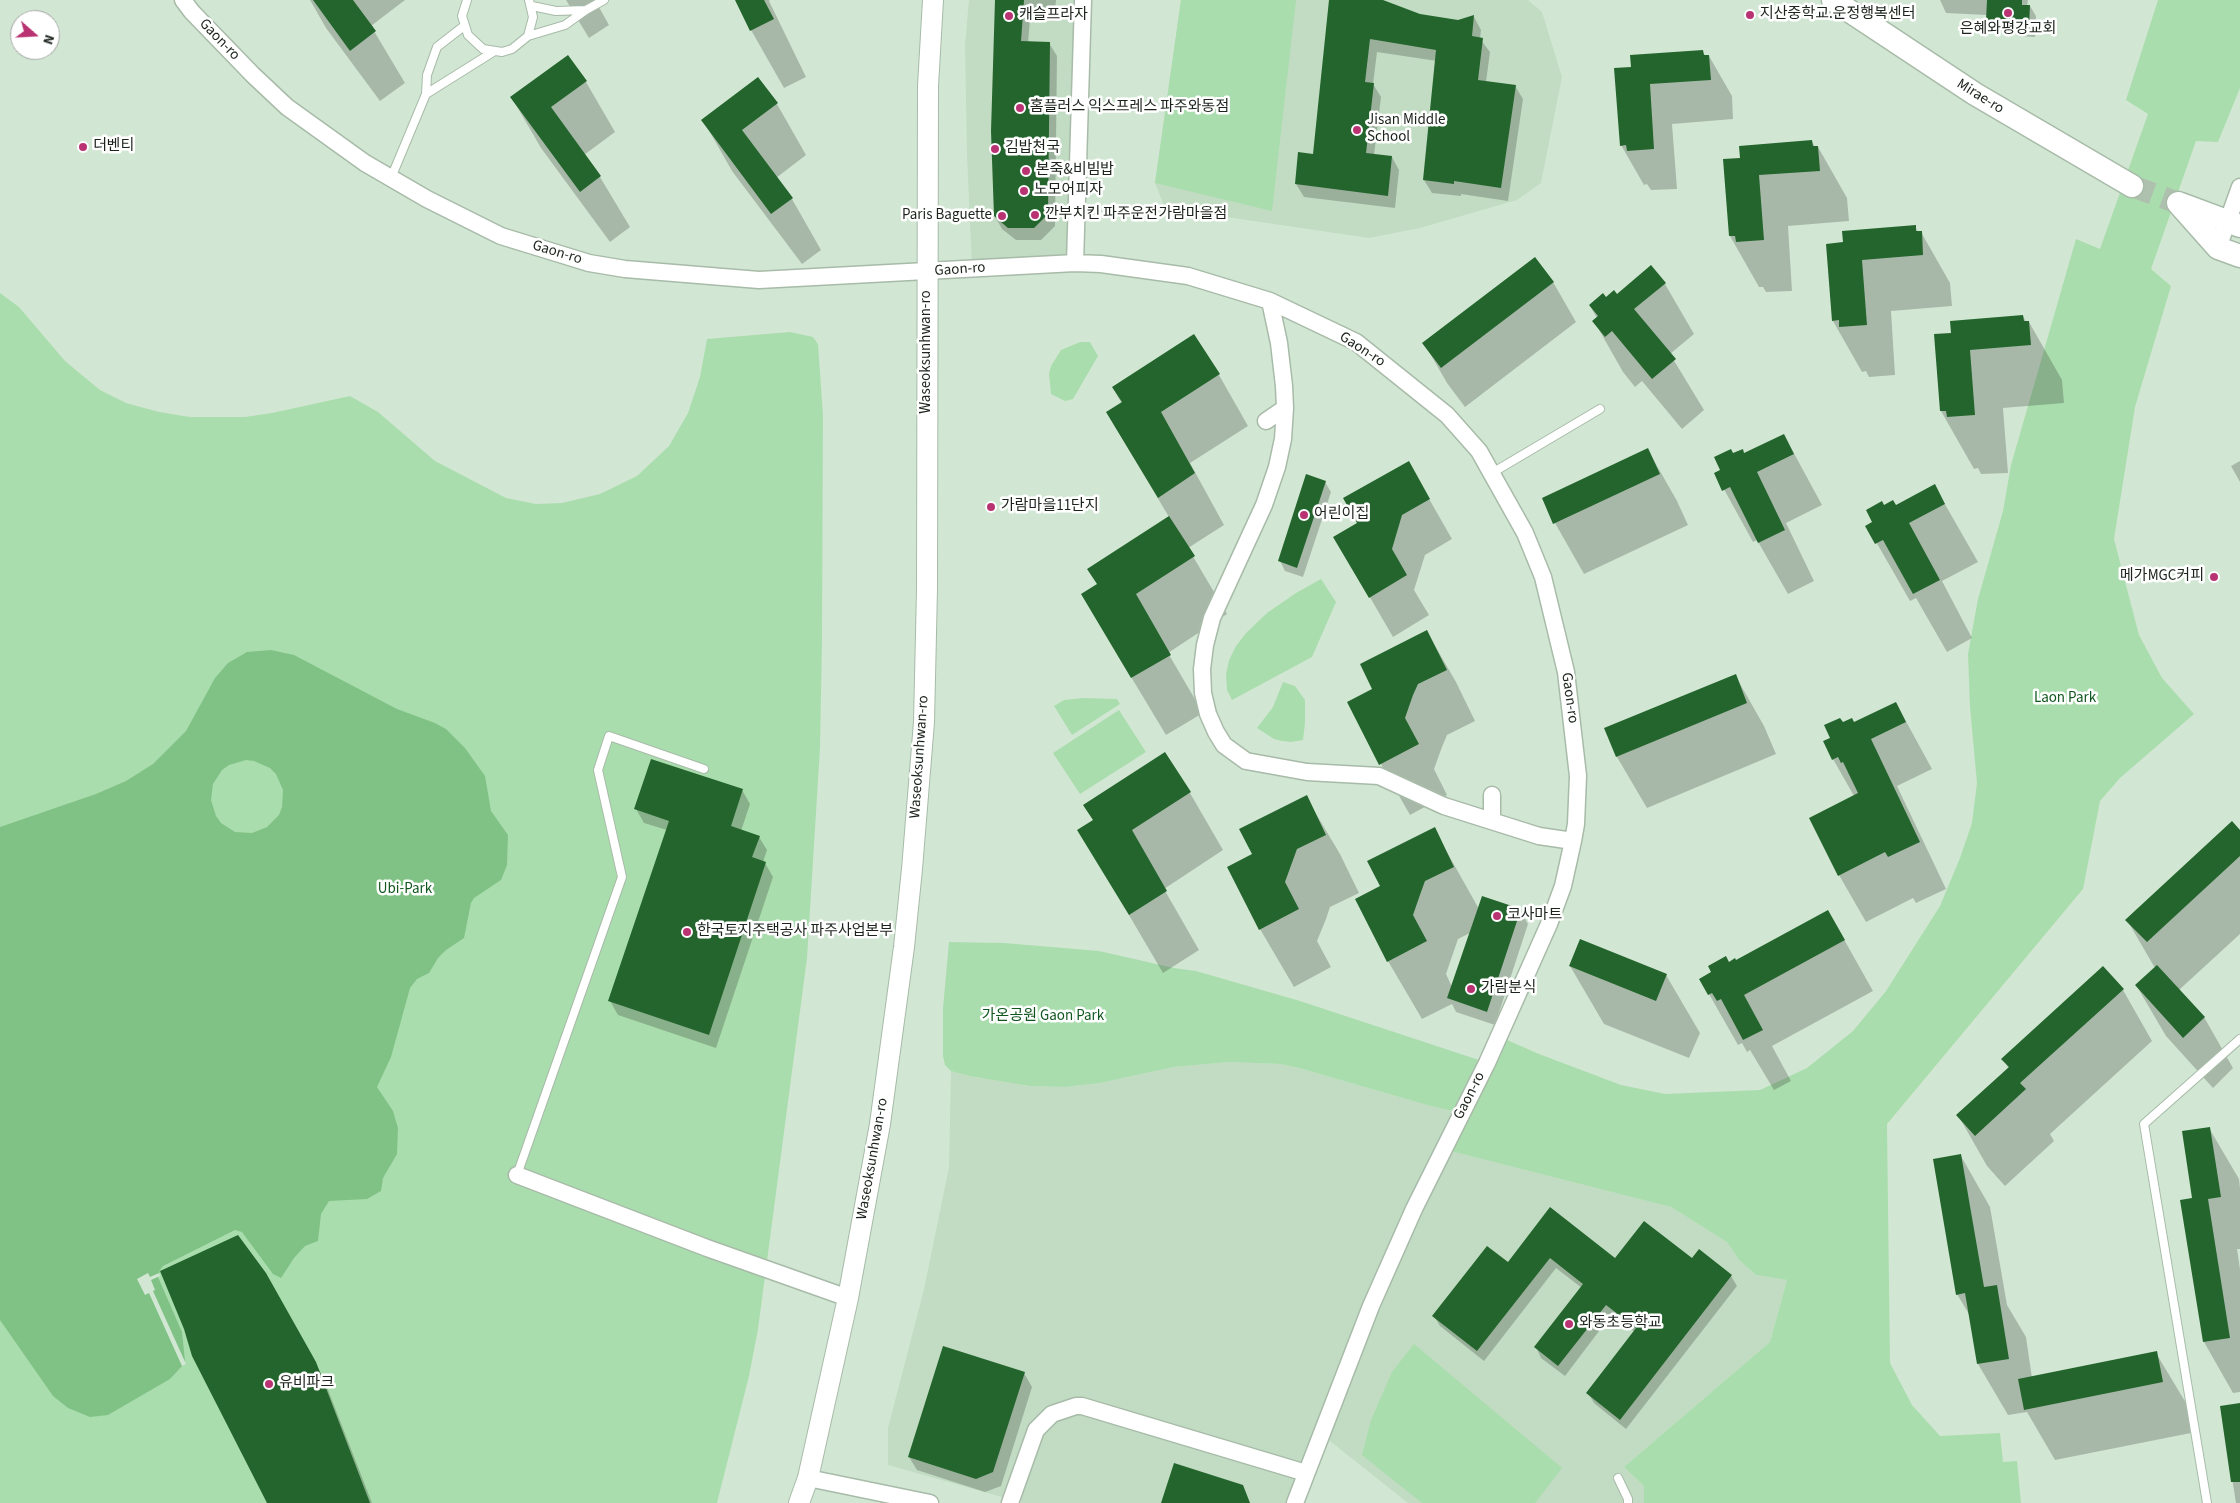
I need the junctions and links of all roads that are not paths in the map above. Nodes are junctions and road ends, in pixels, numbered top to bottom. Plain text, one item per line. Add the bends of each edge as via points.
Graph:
1 (183, 0) edge
2 (466, 0) edge
3 (604, 0) edge
4 (933, 0) edge
5 (1083, 0) edge
6 (1833, 0) edge
7 (531, 3) edge
8 (586, 10) junction
9 (464, 26) junction
10 (528, 36) junction
11 (493, 52) junction
12 (426, 94) junction
13 (391, 178) junction
14 (2132, 186) tunnel mouth
15 (2240, 187) edge
16 (2234, 224) edge
17 (2218, 248) junction
18 (2240, 256) edge
19 (1075, 264) junction
20 (926, 272) junction
21 (1270, 301) junction
22 (1285, 408) junction
23 (1600, 409) dead end
24 (1266, 421) dead end
25 (1492, 474) junction
26 (704, 769) dead end
27 (1492, 795) dead end
28 (1492, 820) junction
29 (1573, 841) junction
30 (2240, 1039) edge
31 (517, 1175) joint
32 (848, 1298) junction
33 (1306, 1473) junction
34 (808, 1478) junction
35 (1618, 1478) dead end
36 (799, 1503) edge
37 (930, 1503) edge
38 (1010, 1503) edge
39 (1295, 1503) edge
40 (1628, 1503) edge
41 (2207, 1503) edge

1 - 13 street, Gaon-ro via 287,107
2 - 9 lane via 462,16
3 - 8 lane
4 - 20 street, Waseoksunhwan-ro via 928,86
5 - 19 street
6 - 14 main road, Mirae-ro via 1974,94
7 - 8 lane via 556,11
7 - 10 lane via 532,27
8 - 10 lane via 565,25
9 - 11 lane via 474,43
9 - 12 lane via 437,47 427,75
10 - 11 lane via 512,49
11 - 12 lane
12 - 13 lane
13 - 20 street, Gaon-ro via 501,236 589,263 759,280
15 - 16 street
16 - 17 street
16 - 17 main road via 2178,203
17 - 18 main road
19 - 20 street, Gaon-ro
19 - 21 street, Gaon-ro via 1101,264 1188,276
20 - 32 street, Waseoksunhwan-ro via 924,722 903,956 880,1124
21 - 22 street via 1279,343
21 - 25 street, Gaon-ro via 1356,342 1447,414 1479,451
22 - 24 street
22 - 28 street via 1274,474 1251,534 1212,618 1205,645 1203,693 1216,732 1224,745 1246,761 1307,772 1379,776 1444,806
23 - 25 lane
25 - 29 street, Gaon-ro via 1525,533 1543,577 1566,672 1578,776
26 - 31 lane via 609,736 598,770 622,877
27 - 28 street
28 - 29 street via 1539,836
29 - 33 street, Gaon-ro via 1550,924 1487,1063 1414,1208 1371,1306
30 - 41 lane via 2144,1124
31 - 32 street
32 - 34 street, Waseoksunhwan-ro
33 - 38 street via 1076,1406 1052,1414 1036,1430
33 - 39 street, Gaon-ro
34 - 36 street, Waseoksunhwan-ro
34 - 37 street
35 - 40 lane

